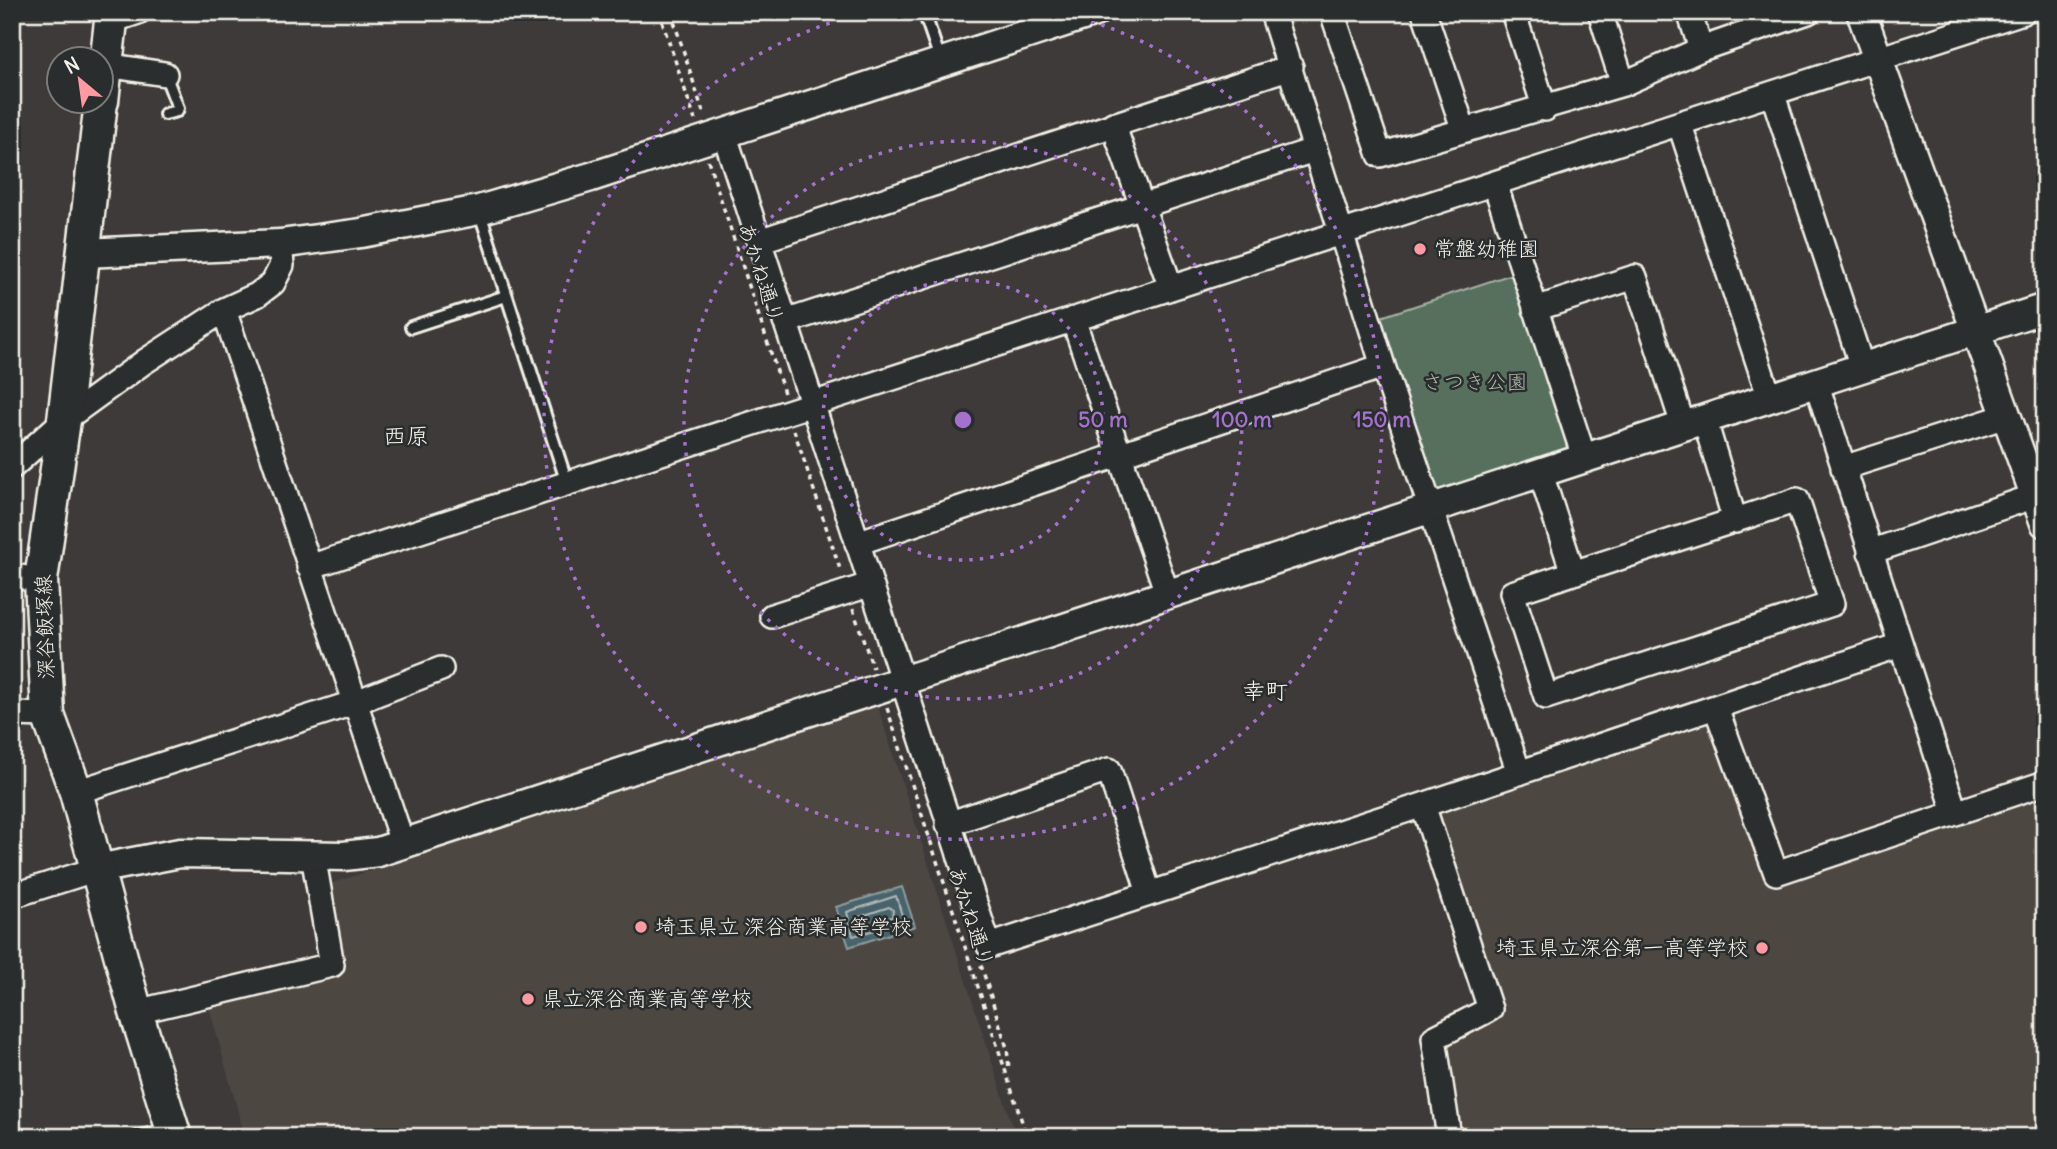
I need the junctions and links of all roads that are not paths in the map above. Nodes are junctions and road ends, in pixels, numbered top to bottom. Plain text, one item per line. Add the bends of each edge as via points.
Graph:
1 (924, 12) edge
2 (1095, 12) edge
3 (1272, 12) edge
4 (1332, 12) edge
5 (1424, 12) edge
6 (1513, 12) edge
7 (1600, 12) edge
8 (1689, 12) edge
9 (1808, 12) edge
10 (1860, 12) edge
11 (2023, 12) edge
12 (120, 15) edge
13 (1781, 17) edge
14 (111, 46) edge
15 (1701, 48) junction
16 (1878, 61) junction
17 (941, 62) junction
18 (116, 66) edge
19 (1291, 67) junction
20 (166, 74) joint
21 (1623, 84) junction
22 (1773, 95) junction
23 (1545, 109) junction
24 (165, 114) dead end
25 (100, 116) edge
26 (1113, 124) junction
27 (1681, 125) junction
28 (1463, 128) junction
29 (712, 136) junction
30 (1314, 150) junction
31 (1495, 184) junction
32 (1141, 206) junction
33 (479, 210) junction
34 (1341, 234) junction
35 (759, 241) junction
36 (280, 244) junction
37 (84, 253) junction
38 (1171, 288) junction
39 (506, 296) junction
40 (2045, 308) edge
41 (1535, 309) junction
42 (224, 310) junction
43 (1073, 319) junction
44 (785, 322) junction
45 (411, 327) dead end
46 (1975, 330) junction
47 (1383, 366) junction
48 (1862, 367) junction
49 (1816, 383) junction
50 (1769, 396) junction
51 (812, 403) junction
52 (2006, 416) junction
53 (64, 420) junction
54 (1693, 421) junction
55 (1119, 453) junction
56 (1584, 457) junction
57 (12, 467) edge
58 (1843, 468) junction
59 (1540, 471) junction
60 (567, 483) junction
61 (2035, 496) junction
62 (1429, 507) junction
63 (1735, 521) junction
64 (2045, 523) edge
65 (857, 543) junction
66 (1870, 552) junction
67 (309, 568) junction
68 (1573, 573) junction
69 (27, 578) edge
70 (856, 589) junction
71 (1168, 596) junction
72 (772, 616) dead end
73 (1900, 645) junction
74 (441, 669) dead end
75 (889, 678) junction
76 (356, 702) junction
77 (1716, 708) junction
78 (12, 714) edge
79 (48, 715) junction
80 (1519, 773) junction
81 (2045, 783) edge
82 (76, 792) junction
83 (1423, 806) junction
84 (1955, 812) junction
85 (948, 824) junction
86 (403, 845) junction
87 (313, 855) junction
88 (97, 869) junction
89 (1149, 893) junction
90 (12, 896) edge
91 (136, 1012) junction
92 (174, 1133) edge
93 (136, 1137) edge
94 (1449, 1137) edge

1 - 17 lane
2 - 17 street
3 - 19 street
4 - 28 street via 1380,155
5 - 28 street
6 - 23 street
7 - 21 street
8 - 15 street
9 - 13 street
10 - 16 street
11 - 16 street
12 - 14 main road, 深谷飯塚線
13 - 15 street
15 - 21 street
16 - 22 street
16 - 46 street
17 - 29 street
18 - 20 street
19 - 26 street
19 - 30 street
20 - 24 lane via 178,108
21 - 23 street
22 - 27 street
22 - 48 street
23 - 28 street
25 - 37 main road, 深谷飯塚線
26 - 32 street
26 - 35 street
27 - 31 street
27 - 50 street
29 - 33 street
29 - 35 street
30 - 32 street
30 - 34 street
31 - 34 street
31 - 41 street
32 - 38 street
32 - 44 street
33 - 36 street
33 - 39 lane
34 - 38 street
34 - 47 street
35 - 44 street
36 - 37 street
36 - 42 street via 282,265 273,283
37 - 53 main road, 深谷飯塚線
38 - 43 street
39 - 45 lane
39 - 60 lane
40 - 46 street
41 - 54 street via 1634,277
41 - 56 street
42 - 53 street
42 - 67 street
43 - 51 street
43 - 55 street
44 - 51 street
46 - 48 street
46 - 52 street
47 - 55 street
47 - 62 street
48 - 49 street
49 - 50 street
49 - 58 street
50 - 54 street
51 - 60 street
51 - 65 street
52 - 58 street
52 - 61 street
53 - 57 street
53 - 69 main road, 深谷飯塚線
54 - 56 street
54 - 63 street
55 - 65 street
55 - 71 street
56 - 59 street
58 - 66 street
59 - 62 street
59 - 68 street
60 - 67 street
61 - 64 street
61 - 66 street
62 - 71 street
62 - 80 street
63 - 68 street
63 - 68 street via 1797,500 1832,604 1546,697 1512,593
65 - 70 street
66 - 73 street
67 - 76 street
69 - 79 main road, 深谷飯塚線
70 - 72 street
70 - 75 street
71 - 75 street
73 - 77 street
73 - 84 street
74 - 76 street
75 - 85 street
75 - 86 street
76 - 82 street
76 - 86 street
77 - 80 street
77 - 84 street via 1776,873
78 - 79 street
79 - 82 main road, 深谷飯塚線
80 - 83 street
81 - 84 street
82 - 88 main road, 深谷飯塚線
83 - 89 street
83 - 94 street via 1490,1009 1434,1038
85 - 89 street via 989,946
85 - 89 street via 1109,770
86 - 87 street via 361,855
87 - 88 street via 180,853
87 - 91 street via 332,965
88 - 90 street
88 - 91 main road, 深谷飯塚線
91 - 92 main road, 深谷飯塚線
92 - 93 lane

